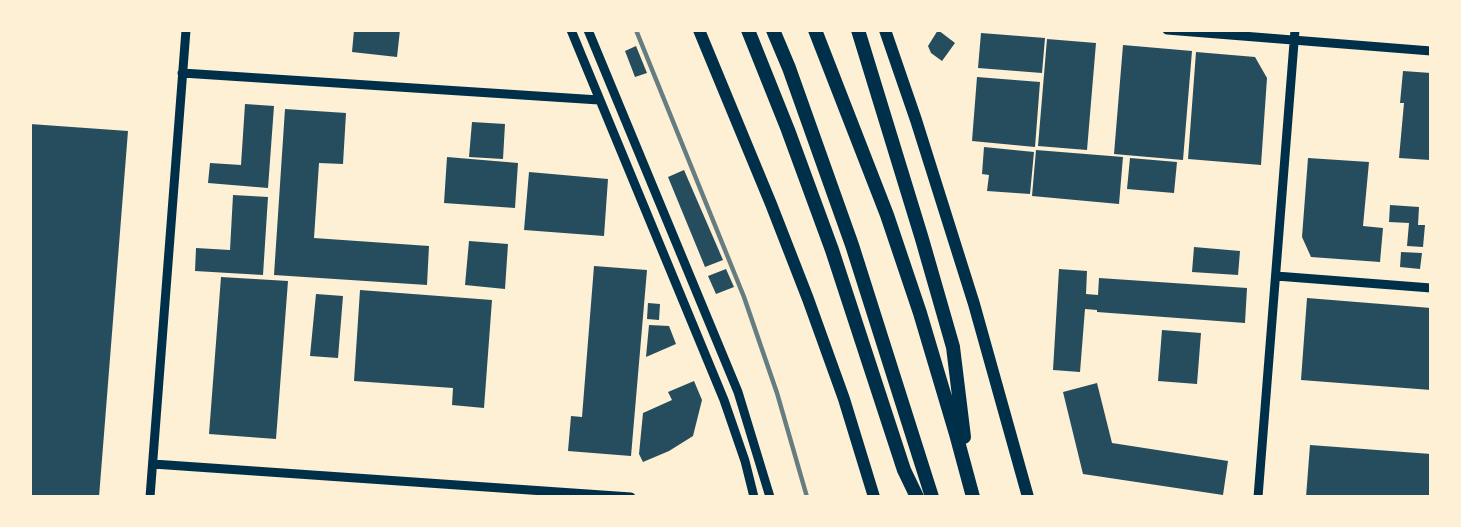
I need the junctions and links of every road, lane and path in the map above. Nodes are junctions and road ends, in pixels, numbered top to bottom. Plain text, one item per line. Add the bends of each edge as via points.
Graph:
1 (186, 30) edge
2 (571, 30) edge
3 (588, 30) edge
4 (699, 30) edge
5 (748, 30) edge
6 (772, 30) edge
7 (817, 30) edge
8 (858, 30) edge
9 (885, 30) edge
10 (1167, 30) edge
11 (1295, 30) edge
12 (1294, 41) junction
13 (1431, 51) edge
14 (182, 73) junction
15 (599, 100) junction
16 (1276, 276) junction
17 (1431, 288) edge
18 (153, 464) junction
19 (969, 480) junction
20 (150, 497) edge
21 (631, 497) edge
22 (754, 497) edge
23 (770, 497) edge
24 (874, 497) edge
25 (917, 497) edge
26 (932, 497) edge
27 (973, 497) edge
28 (1028, 497) edge
29 (1258, 497) edge

1 - 14 street
2 - 15 street
3 - 23 street via 738,392
4 - 24 highway via 808,299
5 - 25 highway via 789,130
6 - 26 highway via 852,246
7 - 19 highway via 887,215
8 - 19 highway via 953,347
9 - 28 highway via 974,304
10 - 12 street
11 - 12 street
12 - 13 street
12 - 16 street
14 - 15 street
14 - 18 street
15 - 22 street via 724,400
16 - 17 street
16 - 29 street
18 - 20 street
18 - 21 street
19 - 27 highway

